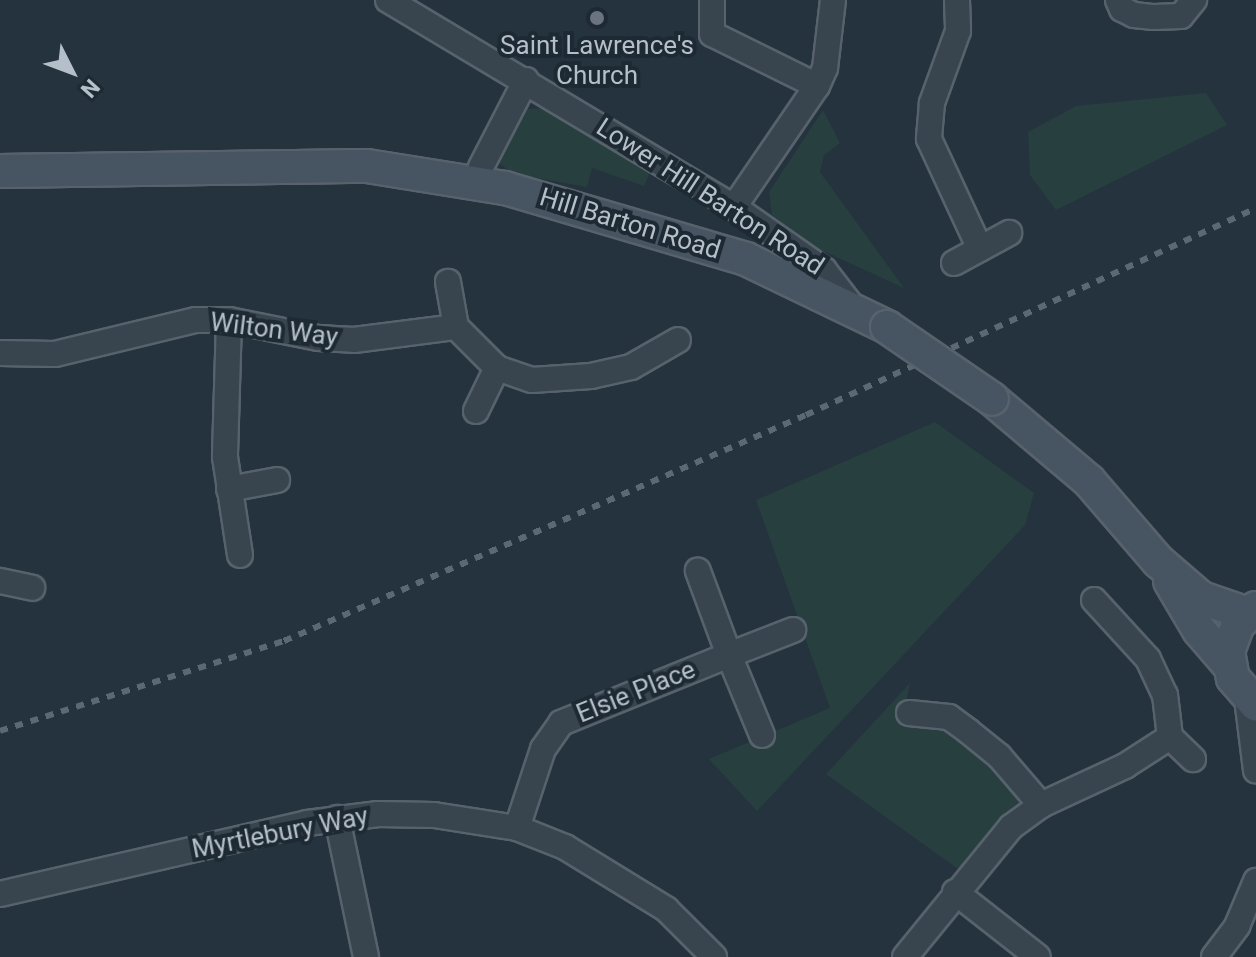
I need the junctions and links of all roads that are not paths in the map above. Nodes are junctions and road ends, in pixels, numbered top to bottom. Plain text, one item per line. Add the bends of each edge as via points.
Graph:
1 (388, 0) edge
2 (712, 0) edge
3 (833, 0) edge
4 (957, 0) edge
5 (1118, 0) edge
6 (1194, 0) edge
7 (526, 80) junction
8 (817, 86) junction
9 (0, 171) edge
10 (477, 185) junction
11 (734, 207) junction
12 (1009, 233) dead end
13 (980, 249) junction
14 (954, 263) dead end
15 (448, 282) dead end
16 (854, 309) junction
17 (229, 320) junction
18 (456, 327) junction
19 (678, 340) dead end
20 (0, 353) edge
21 (497, 368) junction
22 (476, 411) dead end
23 (277, 480) dead end
24 (229, 489) junction
25 (240, 555) dead end
26 (1158, 561) junction
27 (698, 571) dead end
28 (0, 581) edge
29 (32, 588) dead end
30 (1094, 600) dead end
31 (1252, 611) edge
32 (793, 630) dead end
33 (729, 655) junction
34 (1229, 665) junction
35 (1252, 701) edge
36 (909, 713) dead end
37 (762, 735) dead end
38 (1170, 737) junction
39 (1193, 759) dead end
40 (1256, 770) edge
41 (1041, 805) junction
42 (337, 818) junction
43 (517, 828) junction
44 (1256, 881) edge
45 (955, 892) junction
46 (0, 894) edge
47 (366, 957) edge
48 (714, 957) edge
49 (905, 957) edge
50 (1038, 957) edge
51 (1214, 957) edge

1 - 7 street, Lower Hill Barton Road
2 - 8 street via 712,34
3 - 8 street via 825,68
4 - 13 street via 958,31 932,103 929,139
5 - 6 street via 1134,15 1154,17 1181,16
7 - 10 street via 486,155
7 - 11 street, Lower Hill Barton Road
8 - 11 street
9 - 10 main road, Hill Barton Road via 367,166
10 - 16 main road, Hill Barton Road via 565,202 680,237 746,259
11 - 16 street, Lower Hill Barton Road via 824,270
12 - 13 street
13 - 14 street
15 - 18 street
16 - 26 main road, Hill Barton Road, bridge via 992,399 1089,481
17 - 18 street, Wilton Way via 354,340
17 - 20 street, Wilton Way via 196,320 55,354
17 - 24 street
18 - 21 street
19 - 21 street via 631,367 591,376 532,380
21 - 22 street
23 - 24 street
24 - 25 street
26 - 31 main road, Hill Barton Road via 1201,598
26 - 34 main road, Hill Barton Road via 1199,630
27 - 33 street, Elsie Place
28 - 29 street
30 - 38 street via 1148,659 1165,695
31 - 34 main road via 1232,637
32 - 33 street, Elsie Place
33 - 37 street, Elsie Place
33 - 43 street, Elsie Place via 561,723 543,749
34 - 35 main road, Hill Barton Road
35 - 40 street
36 - 41 street via 949,717 999,756
38 - 39 street
38 - 41 street via 1125,766
41 - 45 street via 1002,835
42 - 43 street, Myrtlebury Way via 434,815
42 - 46 street, Myrtlebury Way
42 - 47 street
43 - 48 street, Myrtlebury Way via 617,875 666,909
44 - 51 street via 1237,926
45 - 49 street
45 - 50 street

